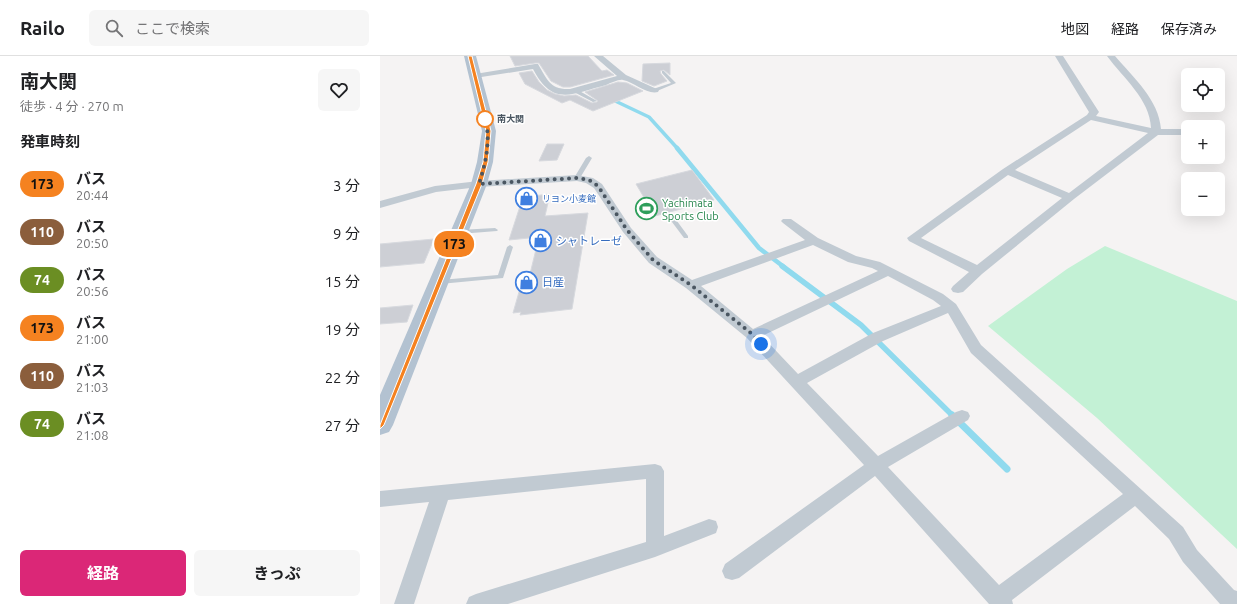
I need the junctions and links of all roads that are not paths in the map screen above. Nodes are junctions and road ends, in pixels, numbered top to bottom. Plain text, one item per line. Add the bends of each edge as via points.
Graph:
1 (470, 56) edge
2 (598, 56) edge
3 (1059, 56) edge
4 (1111, 56) edge
5 (663, 72) dead end
6 (474, 76) junction
7 (623, 77) junction
8 (574, 90) junction
9 (655, 90) joint
10 (595, 101) dead end
11 (1090, 117) junction
12 (1156, 132) junction
13 (1181, 132) edge
14 (590, 158) dead end
15 (1007, 171) junction
16 (577, 178) junction
17 (479, 184) junction
18 (1070, 197) junction
19 (380, 205) edge
20 (672, 218) dead end
21 (787, 221) dead end
22 (494, 230) dead end
23 (459, 232) junction
24 (686, 237) dead end
25 (814, 242) junction
26 (510, 247) dead end
27 (888, 271) junction
28 (978, 271) junction
29 (438, 282) junction
30 (691, 285) junction
31 (958, 289) dead end
32 (951, 307) junction
33 (752, 334) junction
34 (797, 381) junction
35 (962, 416) dead end
36 (380, 425) edge
37 (876, 466) junction
38 (441, 493) junction
39 (1136, 495) junction
40 (380, 499) edge
41 (709, 527) dead end
42 (655, 548) junction
43 (732, 571) dead end
44 (1001, 601) edge
45 (1228, 601) edge
46 (404, 604) edge
47 (476, 604) edge

1 - 6 main road
2 - 7 street
3 - 11 street via 1094,112
4 - 12 street via 1150,105 1157,125
5 - 9 lane via 674,83
6 - 8 street via 535,66 545,84 561,92
6 - 17 main road via 489,131
7 - 8 street
7 - 9 street
8 - 10 lane
11 - 12 street
11 - 15 street
12 - 13 street
12 - 18 street
14 - 16 lane
15 - 18 street
15 - 28 street via 913,238
16 - 17 street
16 - 30 street via 589,180 598,186 627,230 653,260
17 - 19 street via 435,189
17 - 23 main road
18 - 28 street
20 - 24 lane
21 - 25 street
22 - 23 lane
23 - 29 main road
25 - 27 street via 852,259 876,264
25 - 30 street
26 - 29 lane via 501,276
27 - 32 street via 938,297
27 - 33 street
28 - 31 street
29 - 36 main road
30 - 33 street
32 - 34 street via 878,337
32 - 39 street via 976,349
33 - 34 street
34 - 37 street
35 - 37 street
37 - 43 street
37 - 44 street
38 - 40 street
38 - 42 street via 655,471
38 - 46 street
39 - 44 street
39 - 45 street via 1176,533 1190,556
41 - 42 street
42 - 47 street

